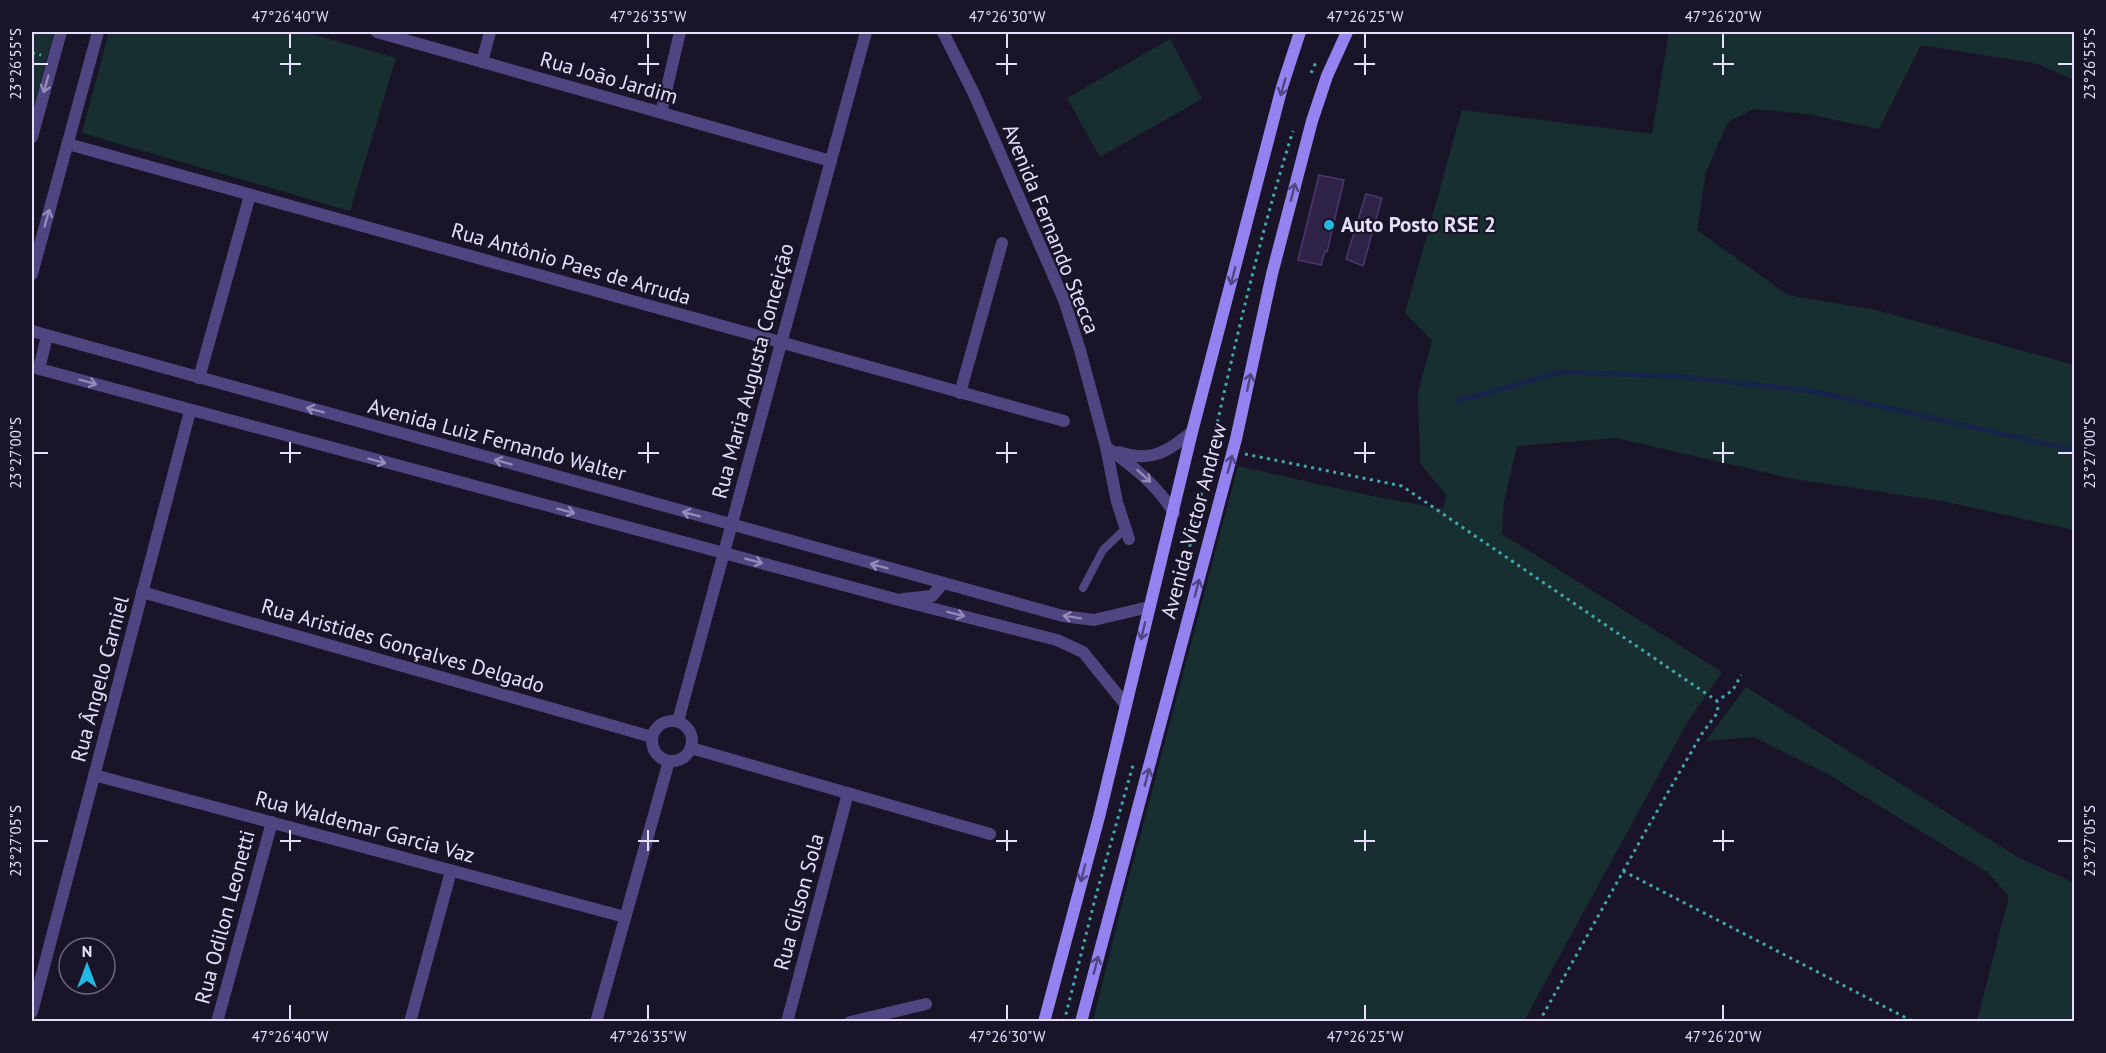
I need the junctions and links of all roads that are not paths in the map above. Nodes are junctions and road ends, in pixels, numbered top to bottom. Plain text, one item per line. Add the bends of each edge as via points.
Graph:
1 (61, 32) edge
2 (98, 32) edge
3 (377, 32) edge
4 (490, 32) edge
5 (680, 32) edge
6 (866, 32) edge
7 (943, 32) edge
8 (1300, 32) edge
9 (1347, 32) edge
10 (482, 62) junction
11 (661, 113) junction
12 (32, 137) edge
13 (68, 144) junction
14 (831, 161) junction
15 (250, 195) junction
16 (1002, 243) dead end
17 (32, 274) edge
18 (32, 331) edge
19 (47, 336) junction
20 (781, 343) junction
21 (35, 368) edge
22 (199, 378) junction
23 (960, 393) junction
24 (190, 411) junction
25 (1064, 422) dead end
26 (1192, 432) junction
27 (1106, 447) junction
28 (1173, 513) junction
29 (732, 525) junction
30 (1127, 535) joint
31 (724, 553) junction
32 (936, 581) junction
33 (1083, 588) dead end
34 (142, 592) junction
35 (899, 600) junction
36 (1149, 607) junction
37 (1125, 704) junction
38 (678, 722) junction
39 (652, 737) junction
40 (691, 748) junction
41 (669, 761) junction
42 (94, 775) junction
43 (849, 793) junction
44 (272, 822) junction
45 (990, 834) dead end
46 (451, 871) junction
47 (625, 918) junction
48 (46, 956) junction
49 (32, 976) edge
50 (926, 1004) dead end
51 (32, 1012) edge
52 (217, 1022) edge
53 (410, 1022) edge
54 (596, 1022) edge
55 (787, 1022) edge
56 (849, 1022) edge
57 (1044, 1022) edge
58 (1081, 1022) edge

1 -> 12 street
2 - 13 street
3 - 10 street, Rua João Jardim
4 - 10 street
5 - 11 street
6 - 14 street, Rua Maria Augusta Conceição
7 - 27 street, Avenida Fernando Stecca via 1064,300
8 -> 26 main road, Avenida Victor Andrew via 1282,87
58 -> 9 main road, Avenida Victor Andrew via 1233,451 1272,274 1312,122
10 - 11 street, Rua João Jardim
11 - 14 street, Rua João Jardim
13 - 15 street, Rua Antônio Paes de Arruda
17 -> 13 street
14 - 20 street, Rua Maria Augusta Conceição
15 - 20 street, Rua Antônio Paes de Arruda
15 - 22 street
16 - 23 street
18 - 19 street, Avenida Luiz Fernando Walter
19 - 21 street
19 - 22 street, Avenida Luiz Fernando Walter
20 - 23 street, Rua Antônio Paes de Arruda
20 - 29 street, Rua Maria Augusta Conceição
21 -> 24 street
29 -> 22 street, Avenida Luiz Fernando Walter
23 - 25 street, Rua Antônio Paes de Arruda
24 -> 31 street
24 - 34 street, Rua Ângelo Carniel
26 - 27 street via 1160,454 1145,457
26 - 28 main road, Avenida Victor Andrew
27 -> 28 street via 1155,487
27 - 30 street, Avenida Fernando Stecca
28 - 36 main road, Avenida Victor Andrew
29 - 31 street, Rua Maria Augusta Conceição
32 -> 29 street, Avenida Luiz Fernando Walter
30 - 33 lane via 1102,550
31 -> 35 street
31 - 38 street, Rua Maria Augusta Conceição
32 - 35 street via 939,588 932,596
36 -> 32 street, Avenida Luiz Fernando Walter via 1094,620 1063,616
34 - 39 street, Rua Aristides Gonçalves Delgado
34 - 42 street, Rua Ângelo Carniel
35 -> 37 street via 1058,640 1083,652
36 -> 37 main road, Avenida Victor Andrew
37 -> 57 main road, Avenida Victor Andrew
38 - 39 street via 664,722
38 - 40 street via 691,735
39 - 41 street via 654,750
40 - 41 street via 682,758
40 - 43 street
41 - 47 street
42 - 44 street, Rua Waldemar Garcia Vaz
42 - 48 street, Rua Ângelo Carniel
43 - 45 street
43 - 55 street, Rua Gilson Sola
44 - 46 street, Rua Waldemar Garcia Vaz
44 - 52 street, Rua Odilon Leonetti
46 - 47 street, Rua Waldemar Garcia Vaz
46 - 53 street
47 - 54 street
48 - 49 street, Rua Ângelo Carniel
48 - 51 street, Rua Ângelo Carniel
50 - 56 street

